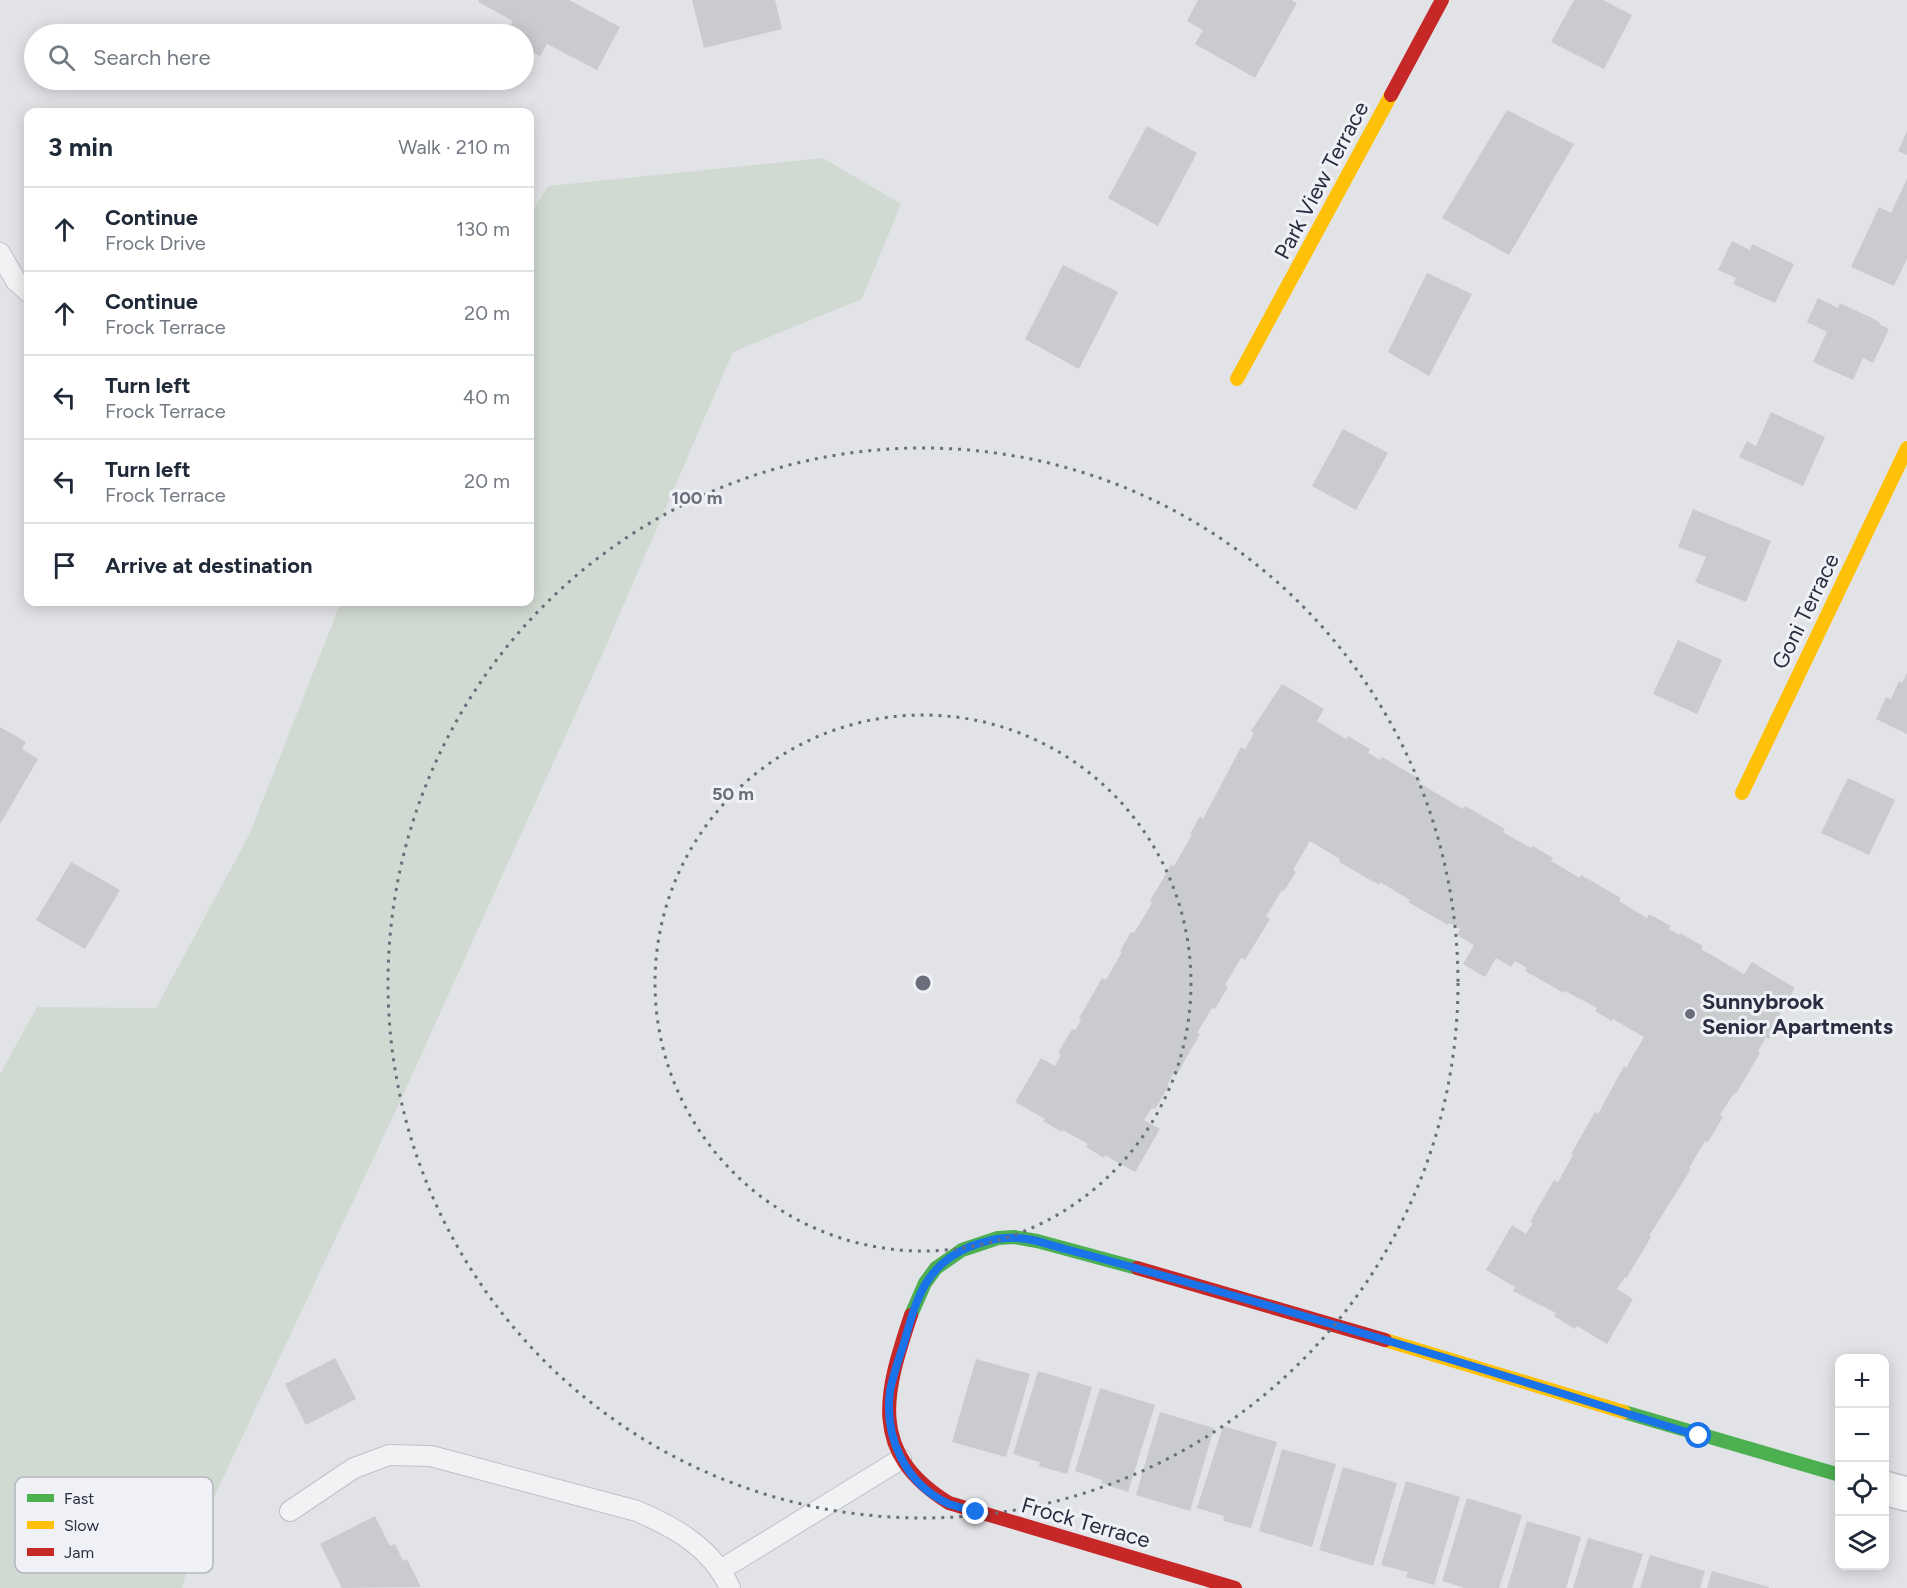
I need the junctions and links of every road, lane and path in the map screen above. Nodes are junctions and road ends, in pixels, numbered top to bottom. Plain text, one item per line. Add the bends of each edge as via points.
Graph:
1 (1442, 0) edge
2 (0, 253) edge
3 (24, 288) edge
4 (1237, 379) dead end
5 (1907, 448) edge
6 (1742, 793) dead end
7 (901, 1460) junction
8 (1835, 1474) edge
9 (1889, 1489) edge
10 (1907, 1494) edge
11 (290, 1511) dead end
12 (722, 1569) junction
13 (730, 1588) edge
14 (1235, 1588) edge

1 - 4 street, Park View Terrace
2 - 3 lane
5 - 6 street, Goni Terrace
7 - 8 street, Frock Terrace via 888,1413 891,1388 921,1291 931,1274 952,1256 981,1242 1007,1237 1116,1262 1372,1335
7 - 12 lane
7 - 14 street, Frock Terrace via 930,1493 949,1503
9 - 10 street
11 - 12 lane via 354,1468 389,1455 431,1456 637,1511 687,1537
12 - 13 lane

